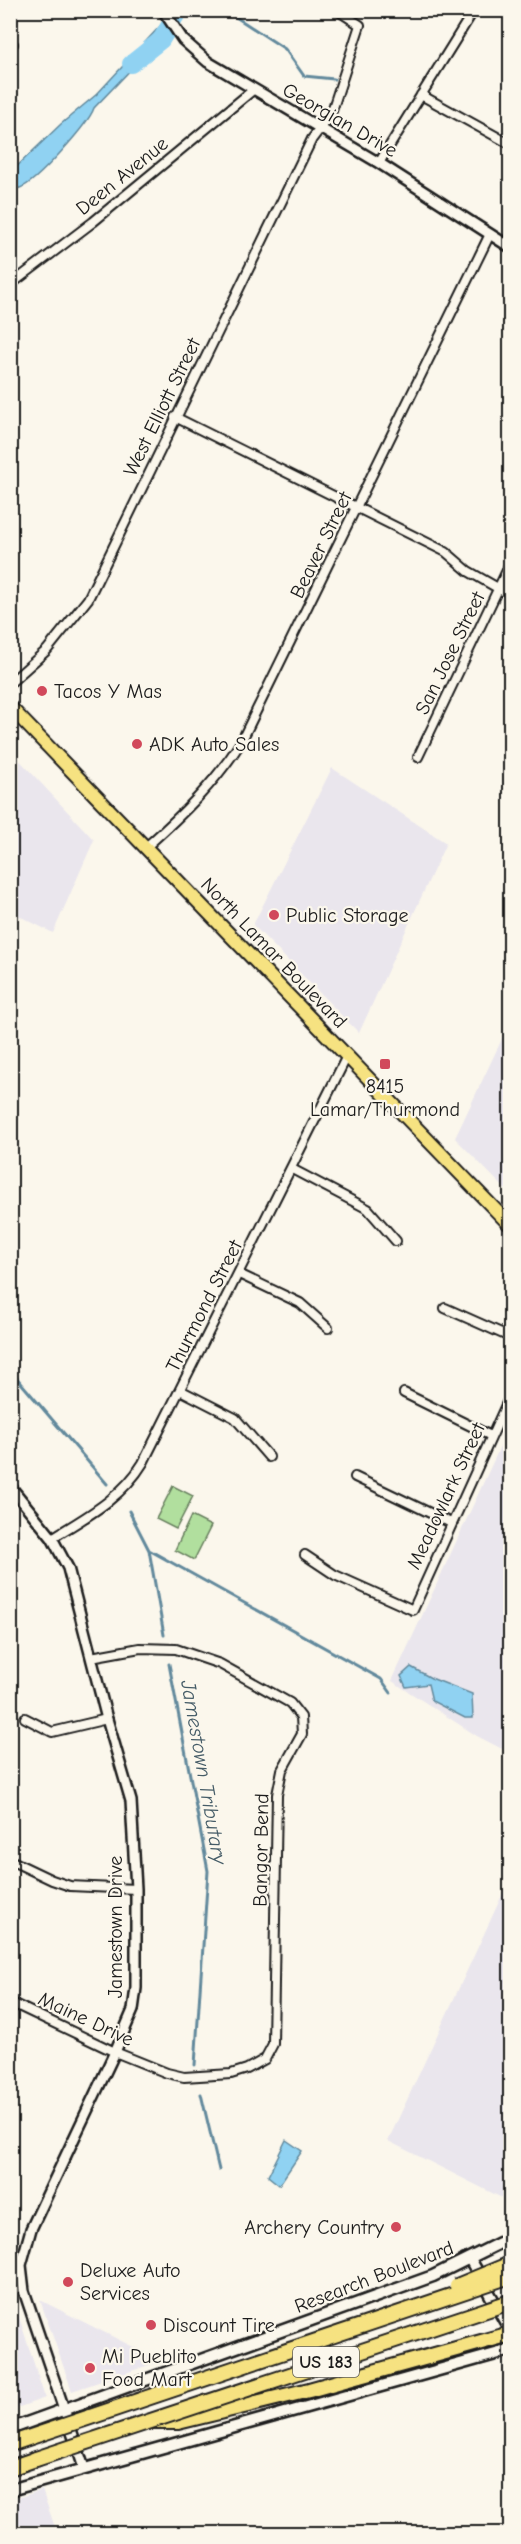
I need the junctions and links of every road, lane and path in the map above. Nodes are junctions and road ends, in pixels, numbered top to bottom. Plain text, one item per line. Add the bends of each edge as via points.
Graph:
1 (163, 10) edge
2 (337, 10) edge
3 (474, 10) edge
4 (253, 90) junction
5 (421, 95) junction
6 (320, 128) junction
7 (510, 144) edge
8 (379, 163) junction
9 (490, 234) junction
10 (510, 247) edge
11 (10, 285) edge
12 (176, 417) junction
13 (358, 507) junction
14 (510, 564) edge
15 (499, 589) junction
16 (510, 594) edge
17 (10, 683) edge
18 (10, 707) edge
19 (418, 757) dead end
20 (146, 847) junction
21 (347, 1056) junction
22 (292, 1169) junction
23 (510, 1225) edge
24 (396, 1241) dead end
25 (239, 1274) junction
26 (445, 1308) dead end
27 (328, 1328) dead end
28 (510, 1337) edge
29 (180, 1390) junction
30 (404, 1393) dead end
31 (510, 1396) edge
32 (492, 1436) junction
33 (269, 1457) dead end
34 (355, 1478) dead end
35 (10, 1486) edge
36 (451, 1523) junction
37 (52, 1538) junction
38 (305, 1555) dead end
39 (91, 1657) junction
40 (25, 1718) dead end
41 (106, 1719) junction
42 (10, 1860) edge
43 (136, 1889) junction
44 (10, 2002) edge
45 (115, 2052) junction
46 (148, 2066) joint
47 (510, 2238) edge
48 (470, 2259) junction
49 (510, 2264) edge
50 (510, 2276) edge
51 (510, 2302) edge
52 (421, 2306) junction
53 (510, 2332) edge
54 (510, 2350) edge
55 (65, 2411) junction
56 (48, 2416) junction
57 (142, 2422) junction
58 (70, 2426) junction
59 (10, 2429) edge
60 (10, 2444) edge
61 (10, 2468) edge
62 (84, 2468) junction
63 (10, 2490) edge

1 - 4 street, Georgian Drive via 183,40 208,62
2 - 6 street, West Elliott Street via 360,28 331,114
3 - 5 street
4 - 6 street, Georgian Drive
4 - 11 street, Deen Avenue
5 - 7 street
5 - 8 street
6 - 8 street, Georgian Drive
6 - 12 street, West Elliott Street
8 - 9 street, Georgian Drive
9 - 10 street, Georgian Drive
9 - 13 street, Beaver Street
12 - 13 street
12 - 17 street, West Elliott Street via 88,599 47,650
13 - 15 street via 446,552 468,572
13 - 20 street, Beaver Street via 241,742 198,799
14 - 15 street, San Jose Street
15 - 16 street
15 - 19 street, San Jose Street
18 - 20 main road, North Lamar Boulevard
20 - 21 main road, North Lamar Boulevard
21 - 22 street, Thurmond Street
21 - 23 main road, North Lamar Boulevard
22 - 24 street via 368,1209
22 - 25 street, Thurmond Street
25 - 27 street via 300,1303
25 - 29 street, Thurmond Street
26 - 28 street
29 - 33 street via 235,1418
29 - 37 street, Thurmond Street via 134,1479 100,1508
30 - 32 street
31 - 32 street, Meadowlark Street
32 - 36 street, Meadowlark Street
34 - 36 street
35 - 37 street, Jamestown Drive
36 - 38 street, Meadowlark Street via 413,1610 335,1575
37 - 39 street, Jamestown Drive via 68,1568
39 - 41 street, Jamestown Drive
39 - 46 street, Bangor Bend via 140,1648 195,1654 290,1703 303,1726 282,1770 277,1795 275,2034 270,2053 256,2066 231,2074 184,2077
40 - 41 street via 52,1732
41 - 43 street, Jamestown Drive via 131,1801
42 - 43 street via 70,1886
43 - 45 street, Jamestown Drive via 136,1988 133,2010
44 - 45 street, Maine Drive
45 - 46 street, Maine Drive
45 - 55 street, Jamestown Drive via 31,2229 21,2265 24,2291
47 - 48 main road, Research Boulevard
48 - 53 main road
48 - 55 main road, Research Boulevard via 423,2280
49 - 52 highway, bridge via 468,2280
50 - 52 highway, US 183, bridge
51 - 57 highway, US 183, bridge
52 - 60 highway, US 183, bridge
53 - 57 highway, bridge via 309,2390 178,2422
54 - 62 main road
55 - 56 main road, Research Boulevard
55 - 58 street, Jamestown Drive
56 - 58 main road
56 - 59 main road, Research Boulevard
57 - 61 highway, US 183, bridge
58 - 62 street, Jamestown Drive
62 - 63 main road

